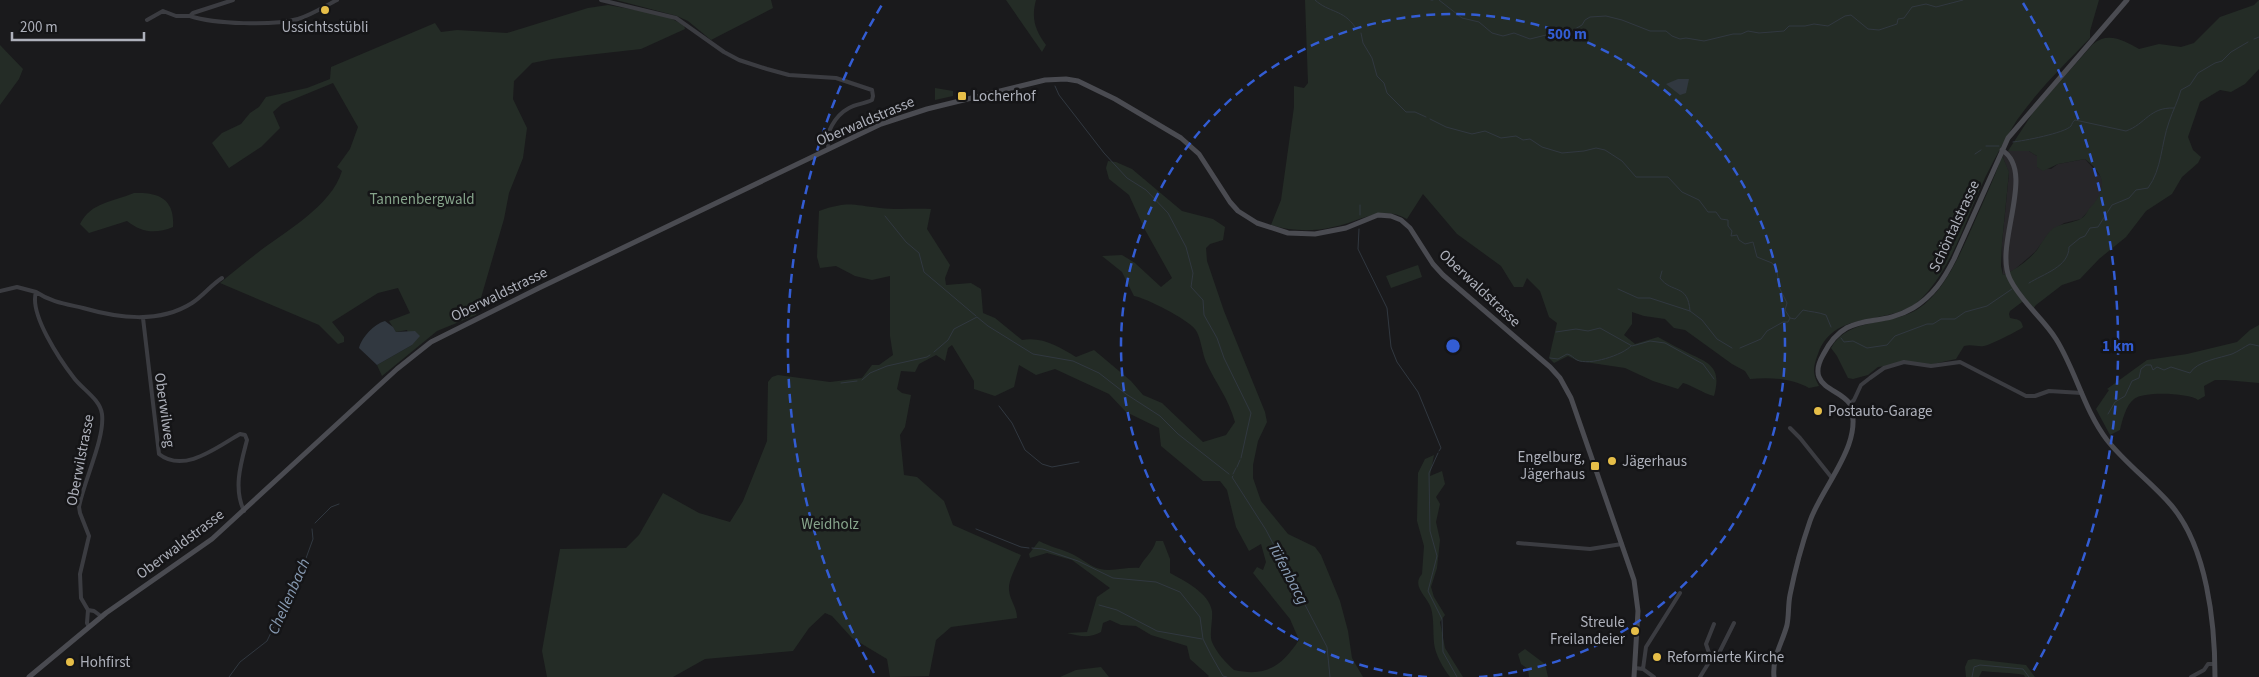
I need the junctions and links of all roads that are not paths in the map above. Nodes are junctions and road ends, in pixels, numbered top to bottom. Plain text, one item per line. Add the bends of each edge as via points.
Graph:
1 (233, 0) edge
2 (337, 0) edge
3 (601, 0) edge
4 (2127, 0) edge
5 (190, 16) junction
6 (147, 20) dead end
7 (829, 149) junction
8 (2002, 150) junction
9 (222, 278) dead end
10 (0, 290) edge
11 (36, 292) junction
12 (142, 318) junction
13 (2082, 393) junction
14 (1850, 404) junction
15 (1790, 428) dead end
16 (1832, 478) junction
17 (244, 511) junction
18 (1518, 543) dead end
19 (1622, 544) junction
20 (1680, 593) dead end
21 (88, 610) junction
22 (102, 617) junction
23 (1734, 623) dead end
24 (1714, 624) dead end
25 (89, 627) junction
26 (1710, 662) junction
27 (2215, 664) junction
28 (1635, 668) junction
29 (1643, 669) junction
30 (29, 677) edge
31 (1634, 677) edge
32 (1654, 677) edge
33 (1700, 677) edge
34 (1774, 677) edge
35 (2191, 677) edge
36 (2215, 677) edge

1 - 5 street
2 - 5 street via 306,16 284,21 214,21
3 - 7 street via 676,18 739,60 789,75 836,78 872,90 872,100 848,109 834,123 827,139
4 - 8 street, Schöntalstrasse via 2028,113
5 - 6 street via 159,12
7 - 17 street, Oberwaldstrasse via 431,342 397,369
7 - 19 street, Oberwaldstrasse via 881,124 926,109 1045,80 1066,79 1086,84 1181,138 1199,154 1238,210 1265,227 1288,234 1315,234 1346,228 1378,215 1397,218 1410,228 1443,275 1560,378 1571,398
8 - 13 street via 2012,160 2016,174 2005,266 2019,293 2056,338
8 - 14 street, Schöntalstrasse via 1954,259 1933,293 1908,311 1846,327 1829,344 1818,365 1819,377 1824,385
9 - 12 street via 191,303
10 - 11 street via 17,287
11 - 12 street via 52,301 99,313
11 - 21 street, Oberwilstrasse via 35,304 47,335 74,378 102,412 97,447 79,507 89,532 80,574 82,598
12 - 17 street, Oberwilweg via 159,454 169,460 190,460 240,434 245,435 238,482
13 - 14 street via 2049,391 2026,396 1960,362 1931,366 1904,362 1884,368 1861,385
13 - 27 street via 2107,439 2169,503 2190,533 2210,608
14 - 16 street via 1853,417 1850,438
15 - 16 street
16 - 34 street via 1813,513 1805,537 1786,627 1776,654
17 - 22 street, Oberwaldstrasse via 202,546
18 - 19 street via 1590,550
19 - 28 street, Oberwaldstrasse via 1634,580 1638,611
20 - 29 street via 1646,647
21 - 22 street
21 - 25 street, Oberwilstrasse via 86,620
22 - 25 street, Oberwaldstrasse
23 - 26 street via 1717,657
24 - 26 street via 1706,644 1712,656
25 - 30 street, Oberwaldstrasse
26 - 33 street
27 - 35 street via 2208,664
27 - 36 street
28 - 29 street
28 - 31 street, Oberwaldstrasse
29 - 32 street

